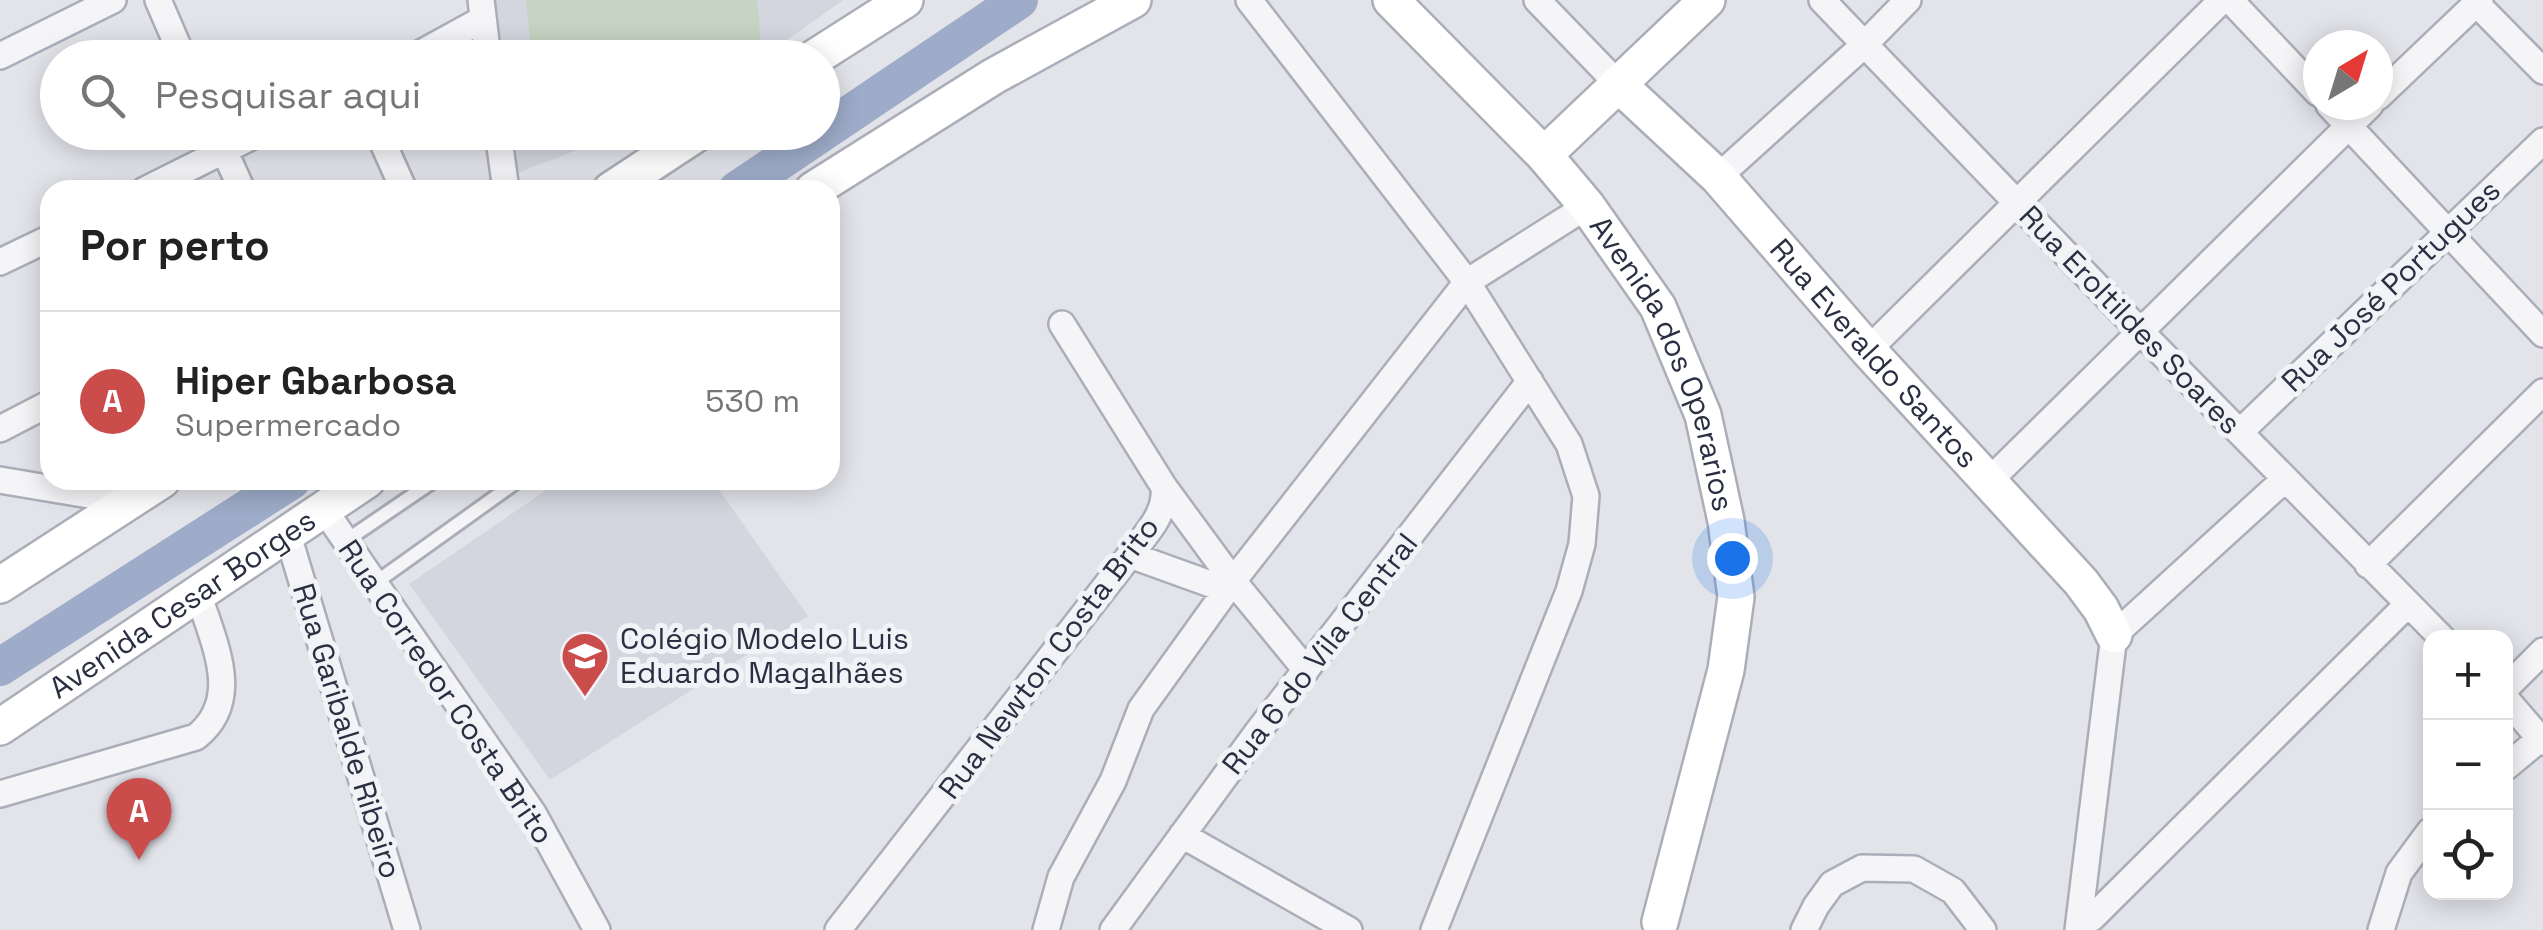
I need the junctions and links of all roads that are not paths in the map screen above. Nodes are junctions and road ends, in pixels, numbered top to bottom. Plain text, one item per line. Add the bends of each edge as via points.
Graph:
1 (113, 0) edge
2 (158, 0) edge
3 (904, 0) edge
4 (1133, 0) edge
5 (1250, 0) edge
6 (1392, 0) edge
7 (1537, 0) edge
8 (1707, 0) edge
9 (1822, 0) edge
10 (1908, 0) edge
11 (2222, 0) edge
12 (2230, 0) edge
13 (2478, 2) edge
14 (482, 9) edge
15 (175, 40) edge
16 (438, 40) edge
17 (486, 40) edge
18 (840, 41) edge
19 (1864, 45) junction
20 (0, 56) edge
21 (2543, 71) edge
22 (2303, 77) edge
23 (2393, 83) edge
24 (1618, 84) junction
25 (2343, 120) edge
26 (2354, 120) edge
27 (2348, 125) junction
28 (2543, 141) edge
29 (206, 150) edge
30 (224, 150) edge
31 (386, 150) edge
32 (500, 150) edge
33 (672, 150) edge
34 (1544, 155) junction
35 (1718, 177) junction
36 (160, 180) edge
37 (238, 180) edge
38 (400, 180) edge
39 (505, 180) edge
40 (626, 180) edge
41 (830, 180) edge
42 (2018, 204) junction
43 (1587, 206) junction
44 (2447, 233) junction
45 (40, 244) edge
46 (0, 262) edge
47 (1467, 282) junction
48 (1062, 324) dead end
49 (2139, 330) junction
50 (2543, 334) edge
51 (1868, 350) junction
52 (1530, 381) junction
53 (2543, 392) edge
54 (40, 408) edge
55 (0, 429) edge
56 (2240, 432) junction
57 (2285, 479) junction
58 (0, 480) edge
59 (1990, 480) junction
60 (40, 482) edge
61 (1164, 487) junction
62 (147, 490) edge
63 (351, 490) edge
64 (420, 490) edge
65 (505, 490) edge
66 (323, 508) junction
67 (287, 532) junction
68 (344, 542) junction
69 (1130, 555) junction
70 (2368, 565) junction
71 (373, 584) junction
72 (0, 585) edge
73 (1230, 586) junction
74 (198, 596) junction
75 (2407, 605) junction
76 (2434, 630) edge
77 (2114, 635) junction
78 (2543, 652) edge
79 (1306, 670) junction
80 (2513, 681) edge
81 (2513, 707) edge
82 (0, 727) edge
83 (2542, 741) edge
84 (2513, 762) edge
85 (0, 794) edge
86 (1182, 835) junction
87 (2423, 840) edge
88 (1660, 922) dead end
89 (2085, 924) edge
90 (407, 930) edge
91 (596, 930) edge
92 (838, 930) edge
93 (1046, 930) edge
94 (1114, 930) edge
95 (1349, 930) edge
96 (1434, 930) edge
97 (1804, 930) edge
98 (1983, 930) edge
99 (2380, 930) edge

1 - 20 street
2 - 15 street
3 - 18 street
4 - 41 street via 994,76
5 - 47 street
6 - 34 street, Avenida dos Operarios
7 - 24 street
8 - 24 street
9 - 19 street, Rua Eroltildes Soares
10 - 19 street
11 - 42 street
12 - 22 street
13 - 21 street
13 - 23 street
14 - 16 street
14 - 17 street
19 - 35 street
19 - 42 street, Rua Eroltildes Soares
24 - 34 street
24 - 35 street, Rua Everaldo Santos
25 - 27 street
26 - 27 street
27 - 44 street
27 - 49 street
28 - 44 street, Rua José Portugues
29 - 36 street
30 - 37 street
31 - 38 street
32 - 39 street
33 - 40 street
34 - 43 street, Avenida dos Operarios
35 - 51 street, Rua Everaldo Santos
42 - 49 street, Rua Eroltildes Soares
42 - 51 street
43 - 47 street
43 - 88 street, Avenida dos Operarios via 1658,307 1703,415 1736,597 1726,670
44 - 50 street
44 - 56 street, Rua José Portugues
45 - 46 street
47 - 52 street
47 - 73 street
48 - 61 street, Rua Newton Costa Brito
49 - 56 street, Rua Eroltildes Soares
49 - 59 street
51 - 59 street, Rua Everaldo Santos
52 - 79 street, Rua 6 do Vila Central
52 - 96 street via 1569,444 1586,496 1582,544
53 - 70 street
54 - 55 street
56 - 57 street, Rua Eroltildes Soares
57 - 70 street, Rua Eroltildes Soares
57 - 77 street
58 - 60 street
59 - 77 street, Rua Everaldo Santos via 2080,582
61 - 69 street, Rua Newton Costa Brito via 1160,515
61 - 73 street
62 - 72 street
63 - 66 street, Avenida Cesar Borges
64 - 68 lane
65 - 71 lane
66 - 67 street, Avenida Cesar Borges
66 - 68 street, Rua Corredor Costa Brito
67 - 74 street, Avenida Cesar Borges
67 - 90 street, Rua Garibalde Ribeiro
68 - 71 street, Rua Corredor Costa Brito
69 - 73 street
69 - 92 street, Rua Newton Costa Brito
70 - 75 street, Rua Eroltildes Soares
71 - 91 street, Rua Corredor Costa Brito via 533,813
73 - 79 street
73 - 93 street via 1141,708 1113,782 1062,877
74 - 82 street, Avenida Cesar Borges
74 - 85 street via 222,686 212,724 196,737
75 - 76 street, Rua Eroltildes Soares
75 - 89 street
77 - 89 street
78 - 80 street
79 - 86 street, Rua 6 do Vila Central
81 - 83 street
83 - 84 street
86 - 94 street, Rua 6 do Vila Central
86 - 95 street
87 - 99 street via 2398,874
97 - 98 street via 1832,884 1862,868 1914,869 1952,891

